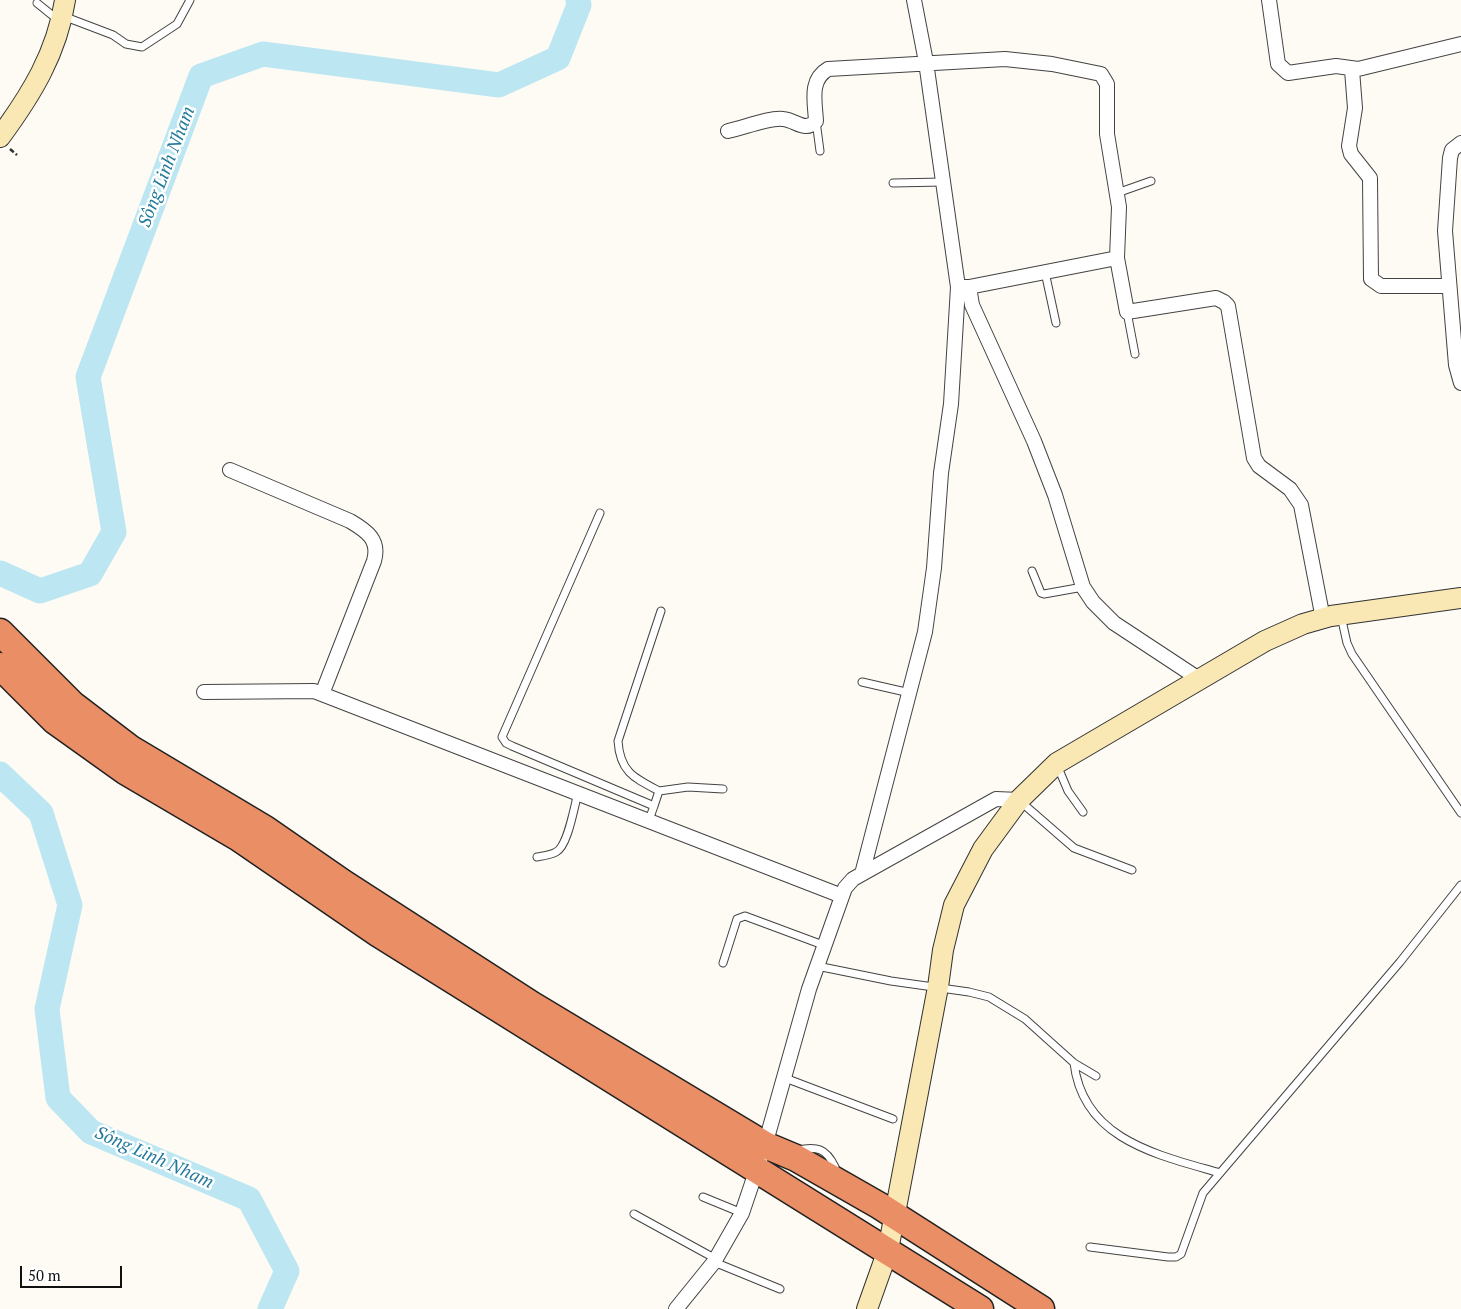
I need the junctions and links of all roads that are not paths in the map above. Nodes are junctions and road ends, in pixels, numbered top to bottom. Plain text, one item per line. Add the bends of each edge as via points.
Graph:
1 (190, 0) edge
2 (914, 0) edge
3 (1269, 0) edge
4 (37, 3) dead end
5 (63, 13) edge
6 (1461, 44) edge
7 (926, 62) junction
8 (1352, 70) junction
9 (816, 121) junction
10 (728, 131) dead end
11 (0, 137) edge
12 (1461, 143) edge
13 (820, 151) dead end
14 (1151, 181) dead end
15 (943, 182) junction
16 (893, 183) dead end
17 (1117, 193) junction
18 (1117, 258) junction
19 (1045, 272) junction
20 (1448, 286) junction
21 (963, 287) junction
22 (1127, 312) junction
23 (1056, 323) dead end
24 (1135, 354) dead end
25 (1461, 383) edge
26 (230, 470) dead end
27 (600, 514) dead end
28 (1032, 571) dead end
29 (1083, 586) junction
30 (1461, 598) edge
31 (662, 611) dead end
32 (1332, 617) junction
33 (0, 632) edge
34 (0, 666) edge
35 (1199, 679) junction
36 (862, 682) dead end
37 (204, 692) dead end
38 (910, 693) junction
39 (322, 694) junction
40 (1056, 763) junction
41 (724, 789) dead end
42 (659, 791) junction
43 (578, 793) junction
44 (1018, 800) junction
45 (654, 806) junction
46 (1083, 812) dead end
47 (1461, 813) edge
48 (649, 820) junction
49 (537, 857) dead end
50 (1132, 870) dead end
51 (862, 874) junction
52 (1461, 884) edge
53 (842, 896) junction
54 (824, 945) junction
55 (723, 963) dead end
56 (817, 966) junction
57 (938, 987) junction
58 (1074, 1063) junction
59 (1096, 1076) dead end
60 (785, 1078) junction
61 (893, 1118) dead end
62 (761, 1157) junction
63 (834, 1167) dead end
64 (1220, 1173) junction
65 (703, 1197) dead end
66 (742, 1213) junction
67 (634, 1214) dead end
68 (895, 1216) junction
69 (1090, 1247) dead end
70 (888, 1250) junction
71 (715, 1261) junction
72 (780, 1289) dead end
73 (676, 1309) edge
74 (867, 1309) edge
75 (980, 1309) edge
76 (1041, 1309) edge

1 - 5 lane via 177,24 142,47 126,44
2 - 7 street
3 - 8 street via 1278,64 1284,71 1292,73 1336,66
4 - 5 lane
5 - 11 street via 51,53 36,85
6 - 8 street
7 - 9 street via 828,69 815,83
7 - 15 street
7 - 17 street via 1017,60 1087,69 1101,74 1107,84 1107,134
8 - 20 street via 1355,108 1349,146 1351,154 1370,178 1371,279 1381,286
9 - 10 street via 805,127 778,119
9 - 13 lane
12 - 20 street via 1452,150 1450,158 1445,231
14 - 17 lane
15 - 16 lane
15 - 21 street
17 - 18 street
18 - 19 street
18 - 22 street
19 - 21 street
19 - 23 lane
20 - 25 street via 1457,375
21 - 29 street via 1034,441
21 - 38 street via 932,583 925,632
22 - 24 lane
22 - 32 street via 1216,298 1228,306 1254,458 1259,466 1290,489 1301,506
26 - 39 street via 350,521 373,538 376,547 374,561
27 - 45 lane via 502,737 512,746
28 - 29 lane via 1044,594
29 - 35 street via 1093,602 1114,623
30 - 32 street
31 - 42 lane via 618,741 619,754 628,771
32 - 35 street via 1303,624 1265,641
32 - 47 lane via 1352,654
33 - 62 highway via 72,704 130,750 264,829
34 - 62 highway via 55,721 125,771 239,838 379,934
35 - 40 street
36 - 38 lane
37 - 39 street via 304,690
38 - 51 street
39 - 43 street
40 - 44 street
40 - 46 lane via 1068,791
41 - 42 lane via 688,787
42 - 45 lane
43 - 48 street
43 - 49 lane via 561,849
44 - 50 lane via 1074,848
44 - 51 street via 996,800
44 - 57 street via 983,849 954,906
45 - 48 lane
48 - 53 street
51 - 53 street via 853,878
52 - 64 lane via 1400,962
53 - 54 street
54 - 55 lane via 740,916
54 - 56 street
56 - 57 lane
56 - 60 street
57 - 58 lane via 969,992 1005,1005
57 - 68 street
58 - 59 lane
58 - 64 lane via 1075,1077 1086,1102 1121,1138 1145,1151
60 - 61 lane
60 - 62 street
62 - 63 lane via 810,1147 829,1156
62 - 66 street
62 - 68 highway via 796,1158
62 - 70 highway
64 - 69 lane via 1203,1193 1182,1254 1168,1257
65 - 66 lane
66 - 71 street
67 - 71 lane
68 - 70 street
68 - 76 highway
70 - 74 street
70 - 75 highway
71 - 72 lane
71 - 73 street

